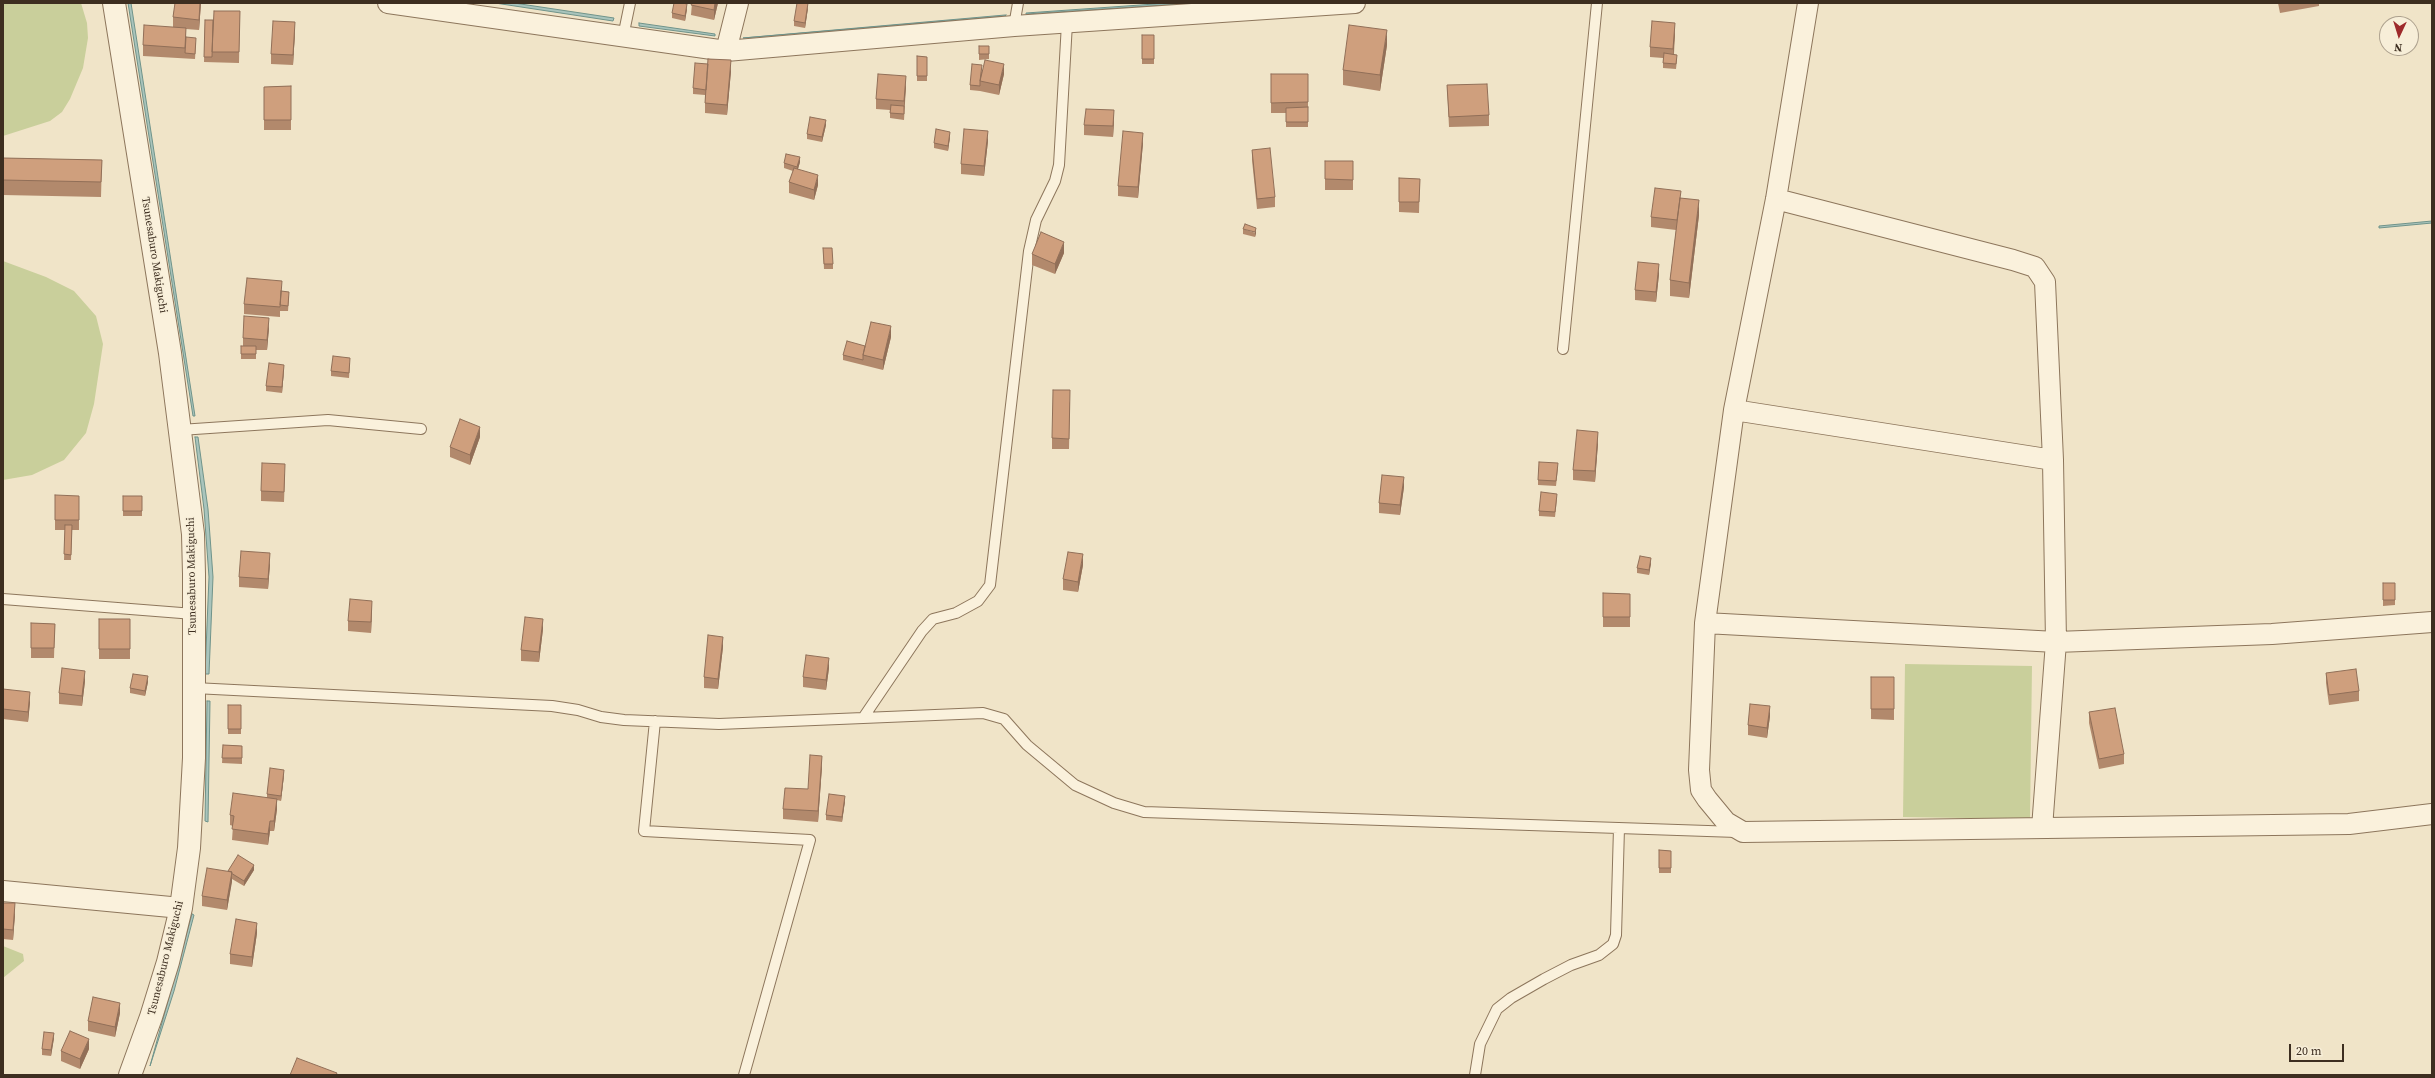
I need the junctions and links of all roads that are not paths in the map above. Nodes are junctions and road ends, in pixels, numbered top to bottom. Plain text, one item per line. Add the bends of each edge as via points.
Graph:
1 (114, 3) edge
2 (390, 3) edge
3 (630, 3) edge
4 (738, 3) edge
5 (1018, 3) edge
6 (1355, 3) edge
7 (1597, 3) edge
8 (1808, 3) edge
9 (1068, 23) junction
10 (1014, 26) junction
11 (623, 37) junction
12 (726, 51) junction
13 (1776, 199) junction
14 (1563, 349) dead end
15 (1734, 410) junction
16 (421, 429) dead end
17 (180, 430) junction
18 (2053, 460) junction
19 (3, 599) edge
20 (194, 614) junction
21 (2432, 622) edge
22 (1704, 623) junction
23 (2056, 642) junction
24 (194, 688) junction
25 (863, 718) junction
26 (655, 721) junction
27 (2432, 814) edge
28 (1619, 828) junction
29 (2042, 828) junction
30 (1744, 832) junction
31 (3, 891) edge
32 (181, 908) junction
33 (130, 1075) edge
34 (744, 1075) edge
35 (1475, 1075) edge

1 - 17 street, Tsunesaburo Makiguchi
2 - 11 street
3 - 11 lane
4 - 12 street
5 - 10 lane
6 - 9 street
7 - 14 lane
8 - 13 street
9 - 10 street
9 - 25 lane via 1059,166 1055,181 1036,220 1030,251 990,585 978,601 956,613 933,620 928,625
10 - 12 street
11 - 12 street
13 - 15 street
13 - 18 street via 2035,266 2045,282
15 - 18 street
15 - 22 street
16 - 17 lane via 328,420
17 - 20 street, Tsunesaburo Makiguchi via 193,534
18 - 23 street
19 - 20 lane
20 - 24 street, Tsunesaburo Makiguchi
21 - 23 street via 2272,634
22 - 23 street
22 - 30 street via 1699,756 1701,790 1726,822
23 - 29 street
24 - 26 lane via 552,706 578,710 601,718
24 - 32 street, Tsunesaburo Makiguchi via 193,804
25 - 26 lane via 719,724
25 - 28 lane via 983,713 1004,719 1027,745 1075,785 1114,803 1144,812
26 - 34 lane via 644,831 810,840
27 - 29 street via 2349,824
28 - 30 lane
28 - 35 lane via 1616,935 1612,944 1599,955 1571,965 1544,979 1497,1009 1480,1044
29 - 30 street
31 - 32 street
32 - 33 street, Tsunesaburo Makiguchi via 153,1010

